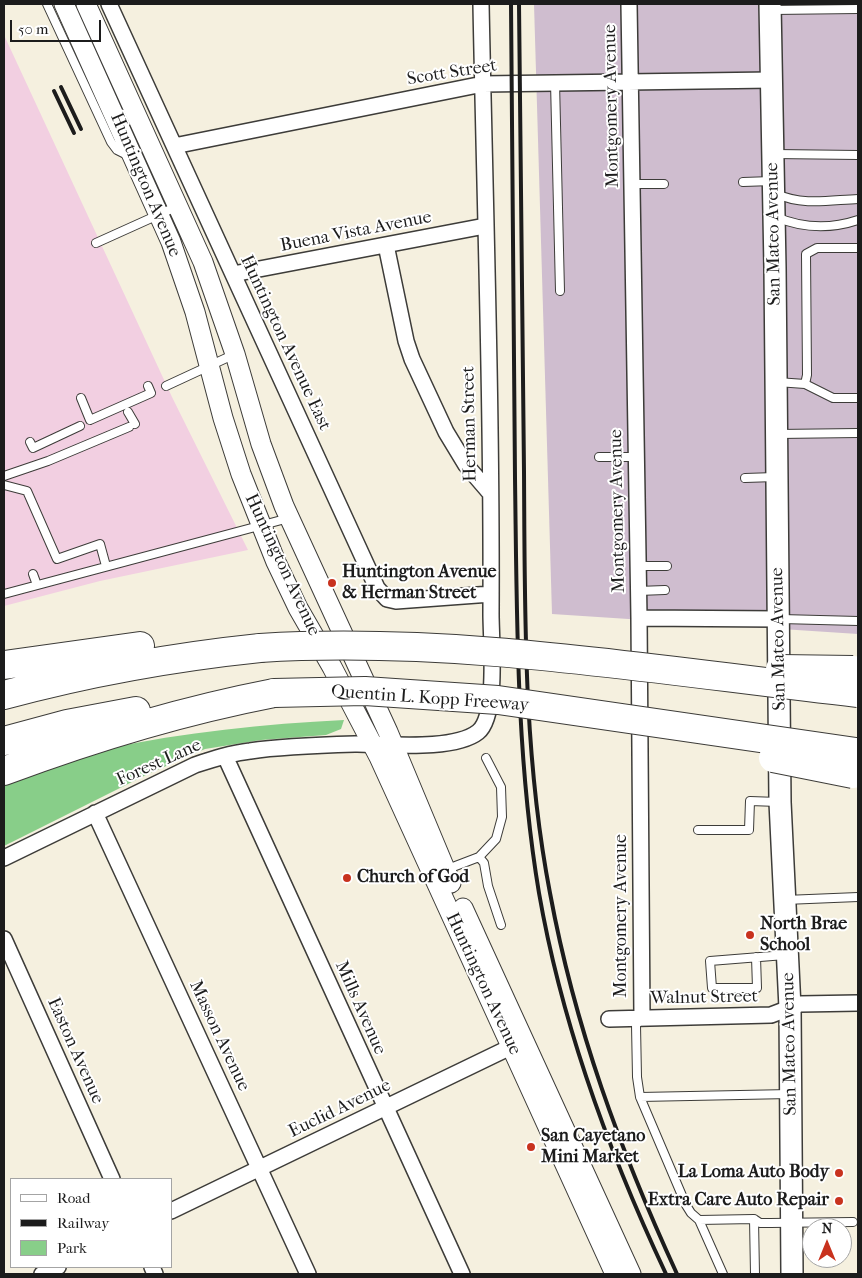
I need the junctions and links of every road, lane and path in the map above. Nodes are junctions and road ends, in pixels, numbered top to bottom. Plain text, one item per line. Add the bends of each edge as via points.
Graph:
1 (48, 4) edge
2 (64, 4) edge
3 (86, 4) edge
4 (109, 4) edge
5 (481, 4) edge
6 (629, 4) edge
7 (770, 7) edge
8 (858, 9) edge
9 (772, 80) junction
10 (630, 81) junction
11 (555, 82) junction
12 (482, 84) junction
13 (174, 146) junction
14 (773, 154) junction
15 (858, 155) edge
16 (135, 160) junction
17 (743, 182) dead end
18 (632, 184) junction
19 (664, 184) dead end
20 (774, 186) junction
21 (858, 199) edge
22 (179, 206) junction
23 (160, 214) junction
24 (774, 216) junction
25 (858, 220) edge
26 (485, 226) junction
27 (96, 243) dead end
28 (386, 245) junction
29 (858, 248) edge
30 (233, 274) junction
31 (560, 291) dead end
32 (235, 354) junction
33 (210, 366) junction
34 (776, 382) junction
35 (805, 384) junction
36 (148, 386) dead end
37 (166, 386) dead end
38 (81, 398) dead end
39 (858, 398) edge
40 (128, 412) dead end
41 (65, 425) dead end
42 (858, 433) edge
43 (776, 434) junction
44 (30, 442) dead end
45 (599, 457) dead end
46 (636, 457) junction
47 (4, 476) edge
48 (777, 477) junction
49 (745, 478) dead end
50 (4, 485) edge
51 (490, 493) junction
52 (289, 518) junction
53 (261, 526) junction
54 (106, 566) junction
55 (638, 566) junction
56 (668, 566) dead end
57 (33, 574) dead end
58 (37, 585) junction
59 (665, 590) dead end
60 (638, 591) junction
61 (4, 594) edge
62 (491, 594) junction
63 (639, 618) junction
64 (779, 619) junction
65 (858, 622) edge
66 (254, 642) junction
67 (4, 665) edge
68 (857, 681) edge
69 (274, 694) junction
70 (4, 695) edge
71 (4, 741) edge
72 (372, 744) junction
73 (394, 744) junction
74 (225, 756) junction
75 (486, 758) dead end
76 (856, 763) edge
77 (4, 771) edge
78 (780, 802) junction
79 (95, 813) junction
80 (698, 830) dead end
81 (479, 857) junction
82 (4, 858) edge
83 (445, 870) junction
84 (858, 897) edge
85 (786, 900) junction
86 (501, 924) dead end
87 (4, 939) edge
88 (788, 955) junction
89 (756, 957) junction
90 (858, 1003) edge
91 (790, 1008) junction
92 (642, 1018) junction
93 (609, 1019) dead end
94 (518, 1043) junction
95 (791, 1094) junction
96 (640, 1097) junction
97 (385, 1108) junction
98 (260, 1169) junction
99 (112, 1178) edge
100 (172, 1211) edge
101 (754, 1219) junction
102 (699, 1220) junction
103 (792, 1222) junction
104 (853, 1222) dead end
105 (56, 1268) edge
106 (42, 1274) edge
107 (308, 1274) edge
108 (462, 1274) edge
109 (615, 1274) edge
110 (631, 1274) edge
111 (723, 1274) edge
112 (755, 1274) edge
113 (792, 1274) edge

1 - 16 lane via 111,142 117,150
2 - 16 street, Huntington Avenue
3 - 22 street, Huntington Avenue
4 - 13 street, Huntington Avenue East
5 - 12 street, Herman Street
6 - 10 street, Montgomery Avenue
7 - 8 lane
7 - 9 main road, San Mateo Avenue
9 - 10 street, Scott Street
9 - 14 main road, San Mateo Avenue
10 - 11 street, Scott Street
10 - 18 street, Montgomery Avenue
11 - 12 street, Scott Street
11 - 31 lane
12 - 13 street, Scott Street
12 - 26 street, Herman Street
13 - 30 street, Huntington Avenue East
14 - 15 lane
14 - 20 main road, San Mateo Avenue
16 - 23 street, Huntington Avenue
17 - 20 lane
18 - 19 lane
18 - 46 street, Montgomery Avenue
20 - 21 lane via 787,199
20 - 24 main road, San Mateo Avenue
22 - 23 lane
22 - 32 street, Huntington Avenue via 203,262
23 - 27 lane
23 - 33 street, Huntington Avenue via 186,284
24 - 25 lane via 810,226 842,225
24 - 34 main road, San Mateo Avenue
26 - 28 street, Buena Vista Avenue
26 - 51 street, Herman Street
28 - 30 street, Buena Vista Avenue
28 - 51 street via 412,359 446,432 466,465
29 - 35 lane via 817,248 806,254
30 - 62 street, Huntington Avenue East via 377,588 387,599 396,601
32 - 33 lane
32 - 52 street, Huntington Avenue via 261,444
33 - 37 lane
33 - 53 street, Huntington Avenue via 228,435
34 - 35 lane
34 - 43 main road, San Mateo Avenue
35 - 39 lane via 833,398
36 - 38 lane via 151,393 90,420
40 - 47 lane via 132,425
41 - 44 lane via 66,428 76,428 33,448
42 - 43 lane
43 - 48 main road, San Mateo Avenue
45 - 46 lane
46 - 55 street, Montgomery Avenue
48 - 49 lane
48 - 64 main road, San Mateo Avenue
50 - 54 lane via 27,491 57,559 100,544
51 - 62 street, Herman Street
52 - 53 lane
52 - 73 street, Huntington Avenue
53 - 54 lane
53 - 72 street, Huntington Avenue via 298,608
54 - 58 lane
55 - 56 lane
55 - 60 street, Montgomery Avenue
57 - 58 lane
58 - 61 lane
59 - 60 lane
60 - 63 street, Montgomery Avenue
62 - 73 street, Herman Street via 491,702 485,726 464,740
63 - 64 street
63 - 92 street, Montgomery Avenue
64 - 65 lane
64 - 78 main road, San Mateo Avenue
66 - 67 highway via 129,648
66 - 68 highway, bridge via 336,635 562,658
66 - 70 highway via 112,669
69 - 71 highway, Quentin L. Kopp Freeway via 120,713
69 - 76 highway, Quentin L. Kopp Freeway, bridge via 365,691 498,700
69 - 77 highway via 199,709 138,726
72 - 73 street, Herman Street
72 - 74 street, Forest Lane via 250,751
72 - 94 street, Huntington Avenue
73 - 83 street, Huntington Avenue
74 - 79 street, Forest Lane via 195,765
74 - 97 street, Mills Avenue
75 - 81 lane via 501,787 502,817 496,839
78 - 80 lane via 750,801 749,830
78 - 85 main road, San Mateo Avenue
79 - 82 street, Forest Lane
79 - 98 street, Masson Avenue
81 - 83 lane
81 - 86 lane via 484,863
83 - 94 street, Huntington Avenue
84 - 85 lane
85 - 88 main road, San Mateo Avenue
87 - 99 street, Easton Avenue
88 - 89 lane
88 - 91 main road, San Mateo Avenue
89 - 89 lane via 710,961 712,988 757,988
90 - 91 street, Walnut Street via 800,1004
91 - 92 street, Walnut Street via 771,1015
91 - 95 main road, San Mateo Avenue
92 - 93 street, Walnut Street
92 - 96 lane via 636,1025
94 - 97 street, Euclid Avenue
94 - 109 street, Huntington Avenue
94 - 110 street, Huntington Avenue
95 - 96 lane
95 - 103 main road, San Mateo Avenue
96 - 102 lane via 686,1205
97 - 98 street, Euclid Avenue
97 - 108 street, Mills Avenue
98 - 100 street, Euclid Avenue
98 - 107 street, Masson Avenue
101 - 102 lane
101 - 103 lane via 760,1223
101 - 112 lane
102 - 111 lane
103 - 104 lane
103 - 113 main road, San Mateo Avenue
105 - 106 street

